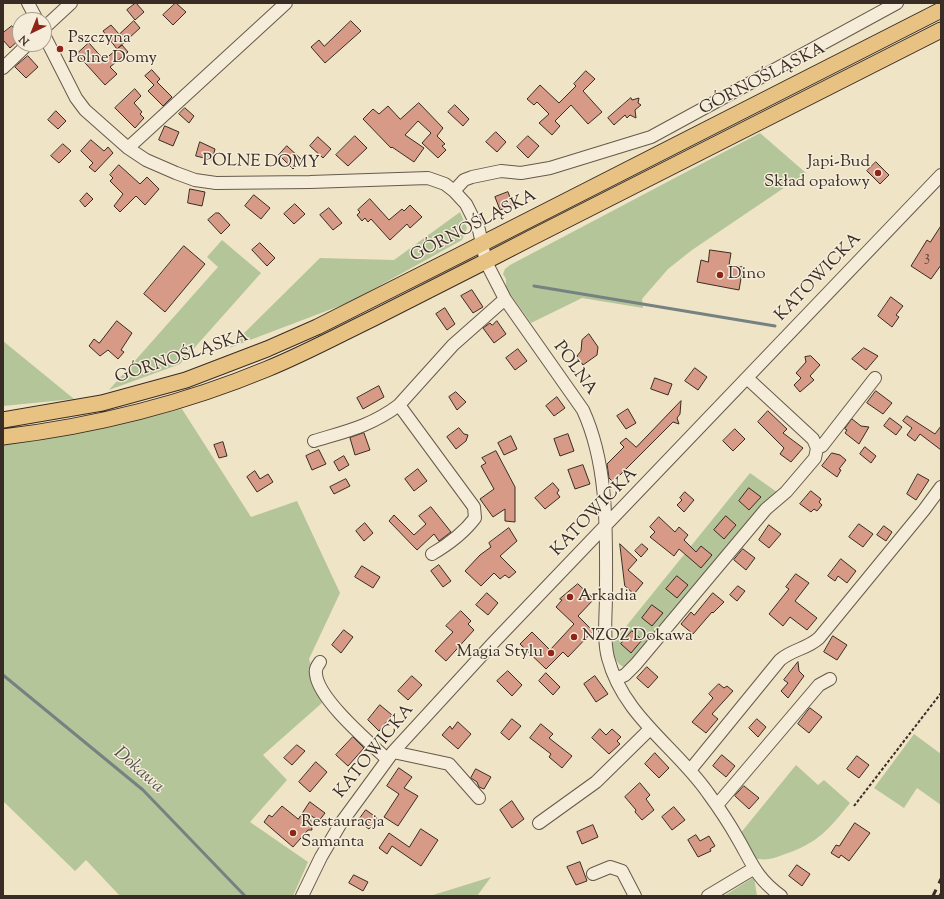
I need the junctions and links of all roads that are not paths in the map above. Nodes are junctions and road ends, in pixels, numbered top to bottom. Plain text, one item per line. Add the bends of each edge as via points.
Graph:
1 (28, 3) edge
2 (71, 3) edge
3 (286, 3) edge
4 (897, 3) edge
5 (941, 10) edge
6 (33, 12) edge
7 (52, 21) edge
8 (941, 30) edge
9 (52, 50) edge
10 (20, 52) edge
11 (3, 68) edge
12 (128, 148) junction
13 (939, 180) edge
14 (454, 191) junction
15 (481, 245) junction
16 (486, 262) junction
17 (505, 299) junction
18 (747, 378) junction
19 (875, 378) dead end
20 (399, 405) junction
21 (3, 420) edge
22 (3, 437) edge
23 (314, 441) dead end
24 (817, 448) junction
25 (941, 487) edge
26 (606, 526) junction
27 (432, 554) dead end
28 (320, 662) dead end
29 (616, 679) junction
30 (830, 679) dead end
31 (649, 730) junction
32 (390, 756) junction
33 (690, 769) junction
34 (479, 798) dead end
35 (717, 805) junction
36 (539, 823) dead end
37 (753, 869) junction
38 (594, 874) dead end
39 (774, 894) edge
40 (302, 896) edge
41 (635, 896) edge
42 (708, 896) edge

1 - 6 street
2 - 7 street
3 - 12 street
4 - 14 street via 650,137 550,168 521,173 501,171 472,176 464,180
5 - 15 main road, GÓRNOŚLĄSKA
8 - 16 main road
9 - 12 street, POLNE DOMY via 76,98 85,110
10 - 11 street
12 - 14 street, POLNE DOMY via 146,160 176,173 195,180 216,183 416,177 437,180
13 - 18 street, KATOWICKA
14 - 15 street, POLNE DOMY via 472,214 479,230
15 - 16 street, POLNA
15 - 21 main road, GÓRNOŚLĄSKA via 317,327 220,368 102,403
16 - 17 street, POLNA
16 - 22 main road via 307,351 207,392 109,419
17 - 20 street via 453,345
17 - 26 street, POLNA via 583,410 592,429 602,482
18 - 24 street via 813,439
18 - 26 street, KATOWICKA
19 - 24 street via 822,446
20 - 23 street via 370,424
20 - 27 street via 474,507 475,518 467,529
24 - 29 street via 815,458 786,492 766,509 636,664 625,675
25 - 33 street via 819,638 811,645 790,652 780,660
26 - 29 street, POLNA via 606,649
26 - 32 street, KATOWICKA via 494,642
28 - 32 street via 316,675 320,686 341,715
29 - 31 street, POLNA
30 - 35 street via 819,684
31 - 33 street, POLNA
31 - 36 street via 596,782
32 - 34 street via 449,764
32 - 40 street, KATOWICKA via 341,823
33 - 35 street, POLNA
35 - 37 street, POLNA
37 - 39 street, POLNA
37 - 42 street
38 - 41 street via 610,867 622,871

